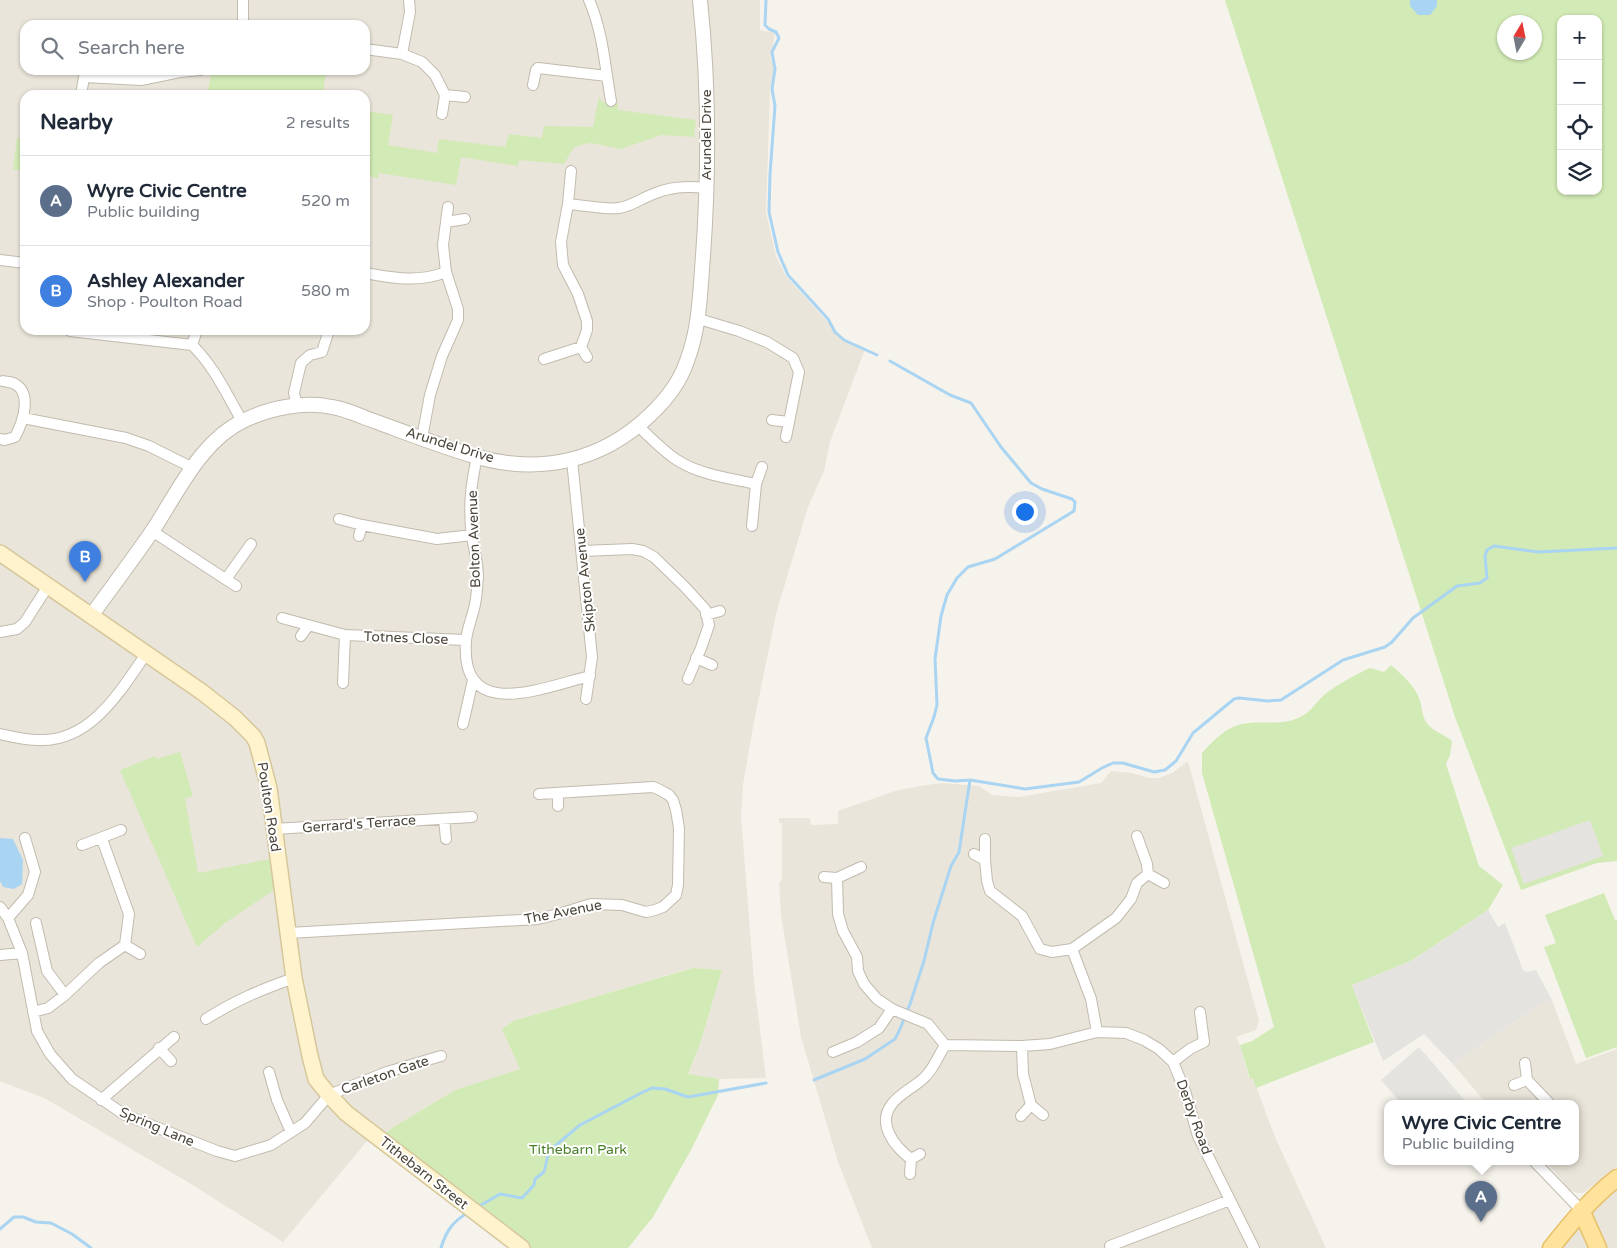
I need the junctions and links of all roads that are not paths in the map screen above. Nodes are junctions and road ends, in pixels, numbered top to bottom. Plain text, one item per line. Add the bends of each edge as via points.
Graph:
1 (243, 0) edge
2 (409, 0) edge
3 (590, 0) edge
4 (700, 0) edge
5 (243, 20) edge
6 (370, 50) edge
7 (402, 54) junction
8 (85, 75) edge
9 (101, 75) edge
10 (165, 75) edge
11 (607, 76) junction
12 (533, 85) dead end
13 (82, 90) edge
14 (445, 95) junction
15 (465, 97) dead end
16 (611, 101) dead end
17 (442, 114) dead end
18 (571, 171) dead end
19 (706, 188) junction
20 (568, 204) junction
21 (448, 207) dead end
22 (465, 219) dead end
23 (446, 222) junction
24 (0, 260) edge
25 (20, 262) edge
26 (446, 272) junction
27 (370, 273) edge
28 (698, 319) junction
29 (105, 335) edge
30 (195, 335) edge
31 (327, 335) edge
32 (192, 345) junction
33 (581, 347) junction
34 (587, 356) dead end
35 (544, 359) dead end
36 (3, 381) dead end
37 (297, 406) junction
38 (23, 418) junction
39 (772, 420) dead end
40 (242, 421) junction
41 (789, 422) junction
42 (638, 426) junction
43 (786, 437) dead end
44 (422, 438) junction
45 (0, 439) edge
46 (477, 457) junction
47 (572, 460) junction
48 (762, 467) dead end
49 (193, 468) junction
50 (756, 484) junction
51 (339, 519) dead end
52 (752, 526) dead end
53 (152, 531) junction
54 (472, 535) junction
55 (250, 544) dead end
56 (582, 551) junction
57 (0, 553) edge
58 (226, 579) junction
59 (48, 586) junction
60 (236, 586) dead end
61 (720, 611) dead end
62 (706, 615) junction
63 (91, 616) junction
64 (282, 618) dead end
65 (308, 626) junction
66 (0, 632) edge
67 (346, 635) junction
68 (301, 636) dead end
69 (466, 640) junction
70 (146, 654) junction
71 (696, 658) junction
72 (712, 665) dead end
73 (590, 676) junction
74 (688, 679) dead end
75 (473, 680) junction
76 (342, 682) dead end
77 (586, 699) dead end
78 (463, 724) dead end
79 (0, 734) edge
80 (558, 793) junction
81 (539, 794) dead end
82 (558, 806) dead end
83 (472, 817) dead end
84 (444, 819) junction
85 (274, 829) junction
86 (121, 830) dead end
87 (1137, 836) dead end
88 (25, 838) dead end
89 (102, 839) junction
90 (446, 839) dead end
91 (985, 839) dead end
92 (82, 846) dead end
93 (974, 854) dead end
94 (985, 860) junction
95 (860, 867) dead end
96 (1148, 874) junction
97 (824, 877) dead end
98 (837, 878) junction
99 (1164, 883) dead end
100 (0, 907) edge
101 (8, 918) junction
102 (36, 923) dead end
103 (288, 934) junction
104 (125, 945) junction
105 (1072, 949) junction
106 (22, 953) junction
107 (0, 954) edge
108 (140, 954) dead end
109 (294, 978) junction
110 (65, 995) junction
111 (894, 1011) junction
112 (33, 1012) junction
113 (1200, 1012) dead end
114 (206, 1019) dead end
115 (1097, 1032) junction
116 (174, 1037) dead end
117 (945, 1045) junction
118 (1022, 1046) junction
119 (159, 1048) junction
120 (833, 1052) dead end
121 (441, 1056) dead end
122 (171, 1061) dead end
123 (1173, 1062) junction
124 (1525, 1063) dead end
125 (269, 1072) dead end
126 (1527, 1080) junction
127 (1514, 1085) dead end
128 (329, 1095) junction
129 (101, 1100) junction
130 (1546, 1100) edge
131 (1031, 1105) junction
132 (1043, 1115) dead end
133 (1021, 1116) dead end
134 (291, 1132) junction
135 (1540, 1165) edge
136 (910, 1174) dead end
137 (1617, 1178) edge
138 (1230, 1200) junction
139 (1581, 1210) junction
140 (1110, 1246) dead end
141 (522, 1248) edge
142 (1254, 1248) edge
143 (1551, 1248) edge
144 (1598, 1248) edge

1 - 5 street
2 - 7 street via 410,12
3 - 11 street via 602,41
4 - 19 street, Arundel Drive via 705,44
6 - 7 street
7 - 14 street via 422,62 435,75
8 - 13 street
9 - 10 street via 141,80
11 - 12 street via 538,68
11 - 16 street
14 - 15 street
14 - 17 street
18 - 20 street
19 - 20 street via 671,188 618,208
19 - 28 street, Arundel Drive
20 - 33 street via 562,242 563,265 587,321
21 - 23 street
22 - 23 street
23 - 26 street via 443,244
24 - 25 street
26 - 27 street via 423,279 390,278
26 - 44 street via 458,309 458,320 430,395
28 - 41 street via 767,342 793,358 799,372
28 - 42 street, Arundel Drive via 689,357 677,383
29 - 32 street
30 - 32 street
31 - 37 street via 322,352 310,355 301,363 294,393
32 - 40 street via 210,366
33 - 34 street
33 - 35 street
36 - 38 street via 15,384 23,394
37 - 40 street, Arundel Drive via 277,408
37 - 44 street, Arundel Drive via 332,406
38 - 45 street via 15,437
38 - 49 street via 126,438
39 - 41 street
40 - 49 street, Arundel Drive via 213,443
41 - 43 street
42 - 47 street, Arundel Drive via 619,441
42 - 50 street via 676,460 703,472
44 - 46 street, Arundel Drive
46 - 47 street, Arundel Drive via 537,464
46 - 54 street, Bolton Avenue via 470,493
47 - 56 street, Skipton Avenue
48 - 50 street
49 - 53 street, Arundel Drive
50 - 52 street
51 - 54 street via 360,530 437,539
53 - 58 street
53 - 63 street, Arundel Drive
54 - 69 street, Bolton Avenue via 478,578
55 - 58 street
56 - 62 street via 643,551 654,557 685,587 705,609
56 - 73 street, Skipton Avenue via 592,657
57 - 59 main road, Poulton Road
58 - 60 street
59 - 63 main road, Poulton Road
59 - 66 street via 25,622 17,629
61 - 62 street
62 - 71 street via 709,624
63 - 70 main road, Poulton Road
64 - 65 street, Totnes Close
65 - 67 street, Totnes Close
65 - 68 street
67 - 69 street, Totnes Close
67 - 76 street, Totnes Close
69 - 75 street, Bolton Avenue via 468,666
70 - 79 street via 121,690 91,722 74,732 42,740
70 - 85 main road, Poulton Road via 202,692 252,736 260,749
71 - 72 street
71 - 74 street
73 - 75 street via 511,694 493,694
73 - 77 street, Skipton Avenue
75 - 78 street, Bolton Avenue
80 - 81 street, The Avenue
80 - 82 street
80 - 103 street, The Avenue via 653,787 669,795 679,828 676,896 663,907 646,912 622,905 591,904 538,919
83 - 84 street, Gerrard's Terrace
84 - 85 street, Gerrard's Terrace
84 - 90 street
85 - 103 main road, Poulton Road
86 - 89 street
87 - 96 street
88 - 101 street via 36,872 28,895
89 - 92 street
89 - 104 street via 129,914
91 - 94 street
93 - 94 street
94 - 105 street via 990,891 1022,916 1040,948 1052,952
95 - 98 street
96 - 99 street
96 - 105 street via 1137,884 1131,899 1116,918
97 - 98 street
98 - 111 street via 838,914 842,931 858,957 858,971 877,1000
100 - 101 street, Spring Lane
101 - 106 street, Spring Lane
102 - 110 street via 47,971
103 - 109 main road, Poulton Road
104 - 108 street
104 - 110 street via 99,963
105 - 115 street via 1091,998
106 - 107 street
106 - 112 street, Spring Lane
109 - 114 street via 241,998
109 - 128 main road, Poulton Road via 314,1074
110 - 112 street via 48,1008
111 - 117 street via 928,1024
111 - 120 street via 879,1028
112 - 129 street, Spring Lane via 37,1031 50,1054 72,1079
113 - 123 street via 1204,1042
115 - 118 street, Derby Road via 1050,1044
115 - 123 street, Derby Road via 1126,1033 1144,1040
116 - 119 street
117 - 118 street, Derby Road
117 - 136 street via 926,1076 892,1104 886,1116 893,1142 901,1152 915,1157
118 - 131 street via 1023,1074
119 - 122 street
119 - 129 street
121 - 128 street, Carleton Gate via 386,1072
123 - 138 street, Derby Road via 1198,1136
124 - 126 street
125 - 134 street
126 - 127 street
126 - 130 street
128 - 134 street, Spring Lane via 305,1123
128 - 141 main road, Tithebarn Street via 346,1113
129 - 134 street, Spring Lane via 125,1115 235,1156 271,1145
131 - 132 street
131 - 133 street
135 - 139 street
137 - 139 main road
138 - 140 street
138 - 142 street, Derby Road
139 - 143 main road
139 - 144 main road

